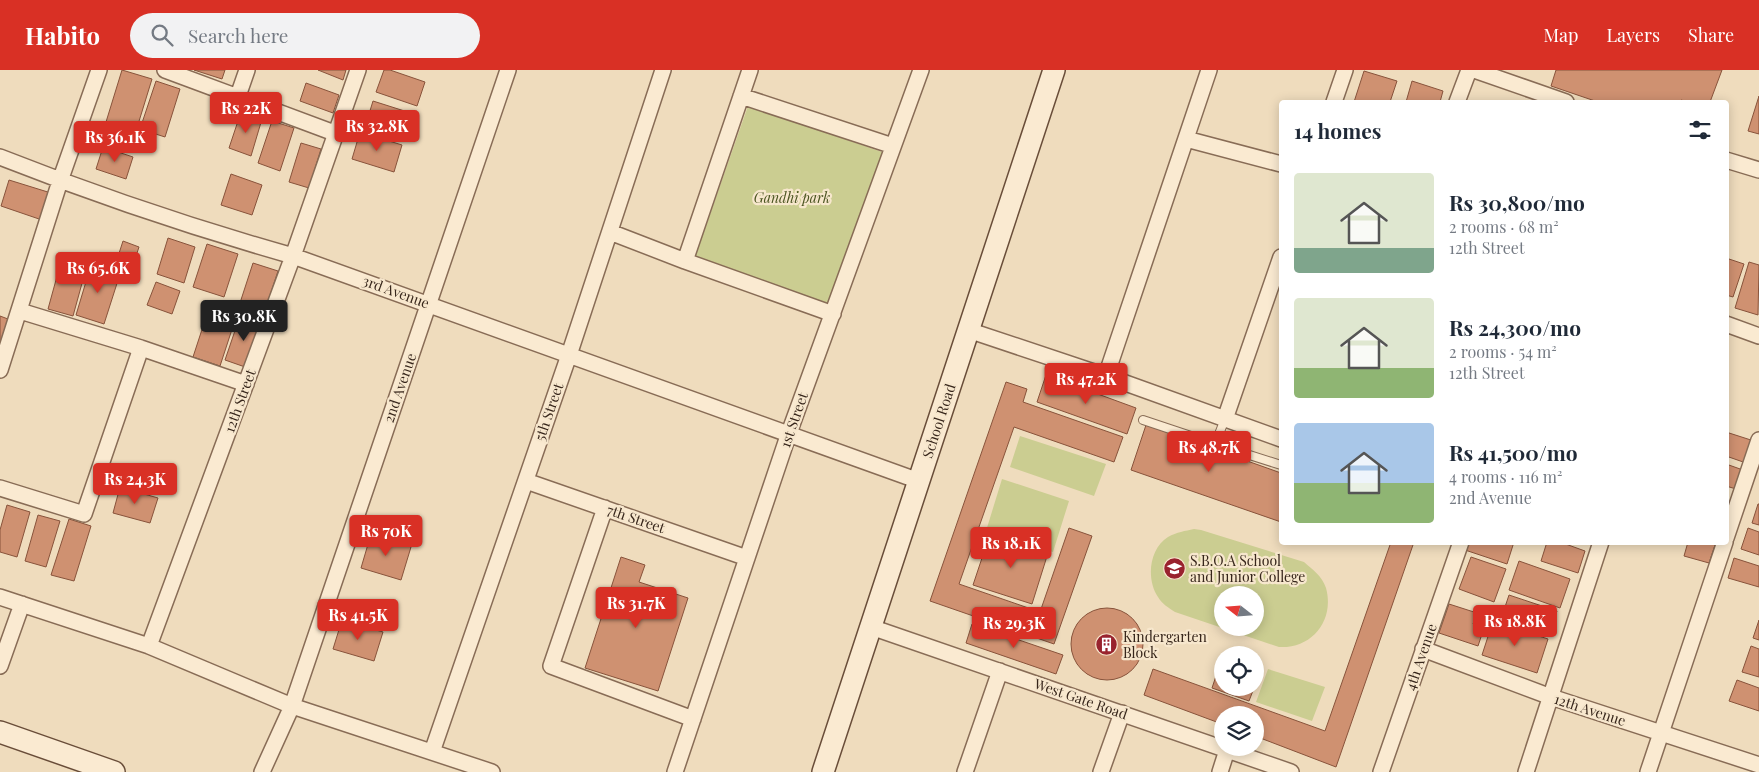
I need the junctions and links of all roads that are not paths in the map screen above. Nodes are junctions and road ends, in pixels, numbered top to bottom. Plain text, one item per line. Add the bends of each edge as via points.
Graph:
1 (100, 70) edge
2 (165, 70) edge
3 (247, 70) edge
4 (358, 70) edge
5 (508, 70) edge
6 (663, 70) edge
7 (750, 70) edge
8 (921, 70) edge
9 (1054, 70) edge
10 (1209, 70) edge
11 (1344, 70) edge
12 (1469, 70) edge
13 (1474, 70) edge
14 (238, 96) junction
15 (742, 96) junction
16 (1335, 100) edge
17 (1458, 100) edge
18 (1560, 100) edge
19 (337, 134) junction
20 (1186, 138) junction
21 (893, 146) junction
22 (0, 157) edge
23 (1729, 161) edge
24 (1279, 163) edge
25 (1759, 170) edge
26 (60, 181) junction
27 (610, 232) junction
28 (293, 256) junction
29 (685, 261) junction
30 (1279, 263) edge
31 (428, 304) junction
32 (20, 310) junction
33 (833, 314) junction
34 (1729, 325) edge
35 (968, 330) junction
36 (1759, 336) edge
37 (140, 348) junction
38 (569, 355) junction
39 (0, 370) edge
40 (1106, 376) junction
41 (246, 384) junction
42 (1225, 419) junction
43 (1143, 420) dead end
44 (789, 433) junction
45 (1279, 438) edge
46 (1759, 440) edge
47 (1215, 444) junction
48 (1279, 463) edge
49 (526, 480) junction
50 (919, 481) junction
51 (0, 488) edge
52 (605, 508) junction
53 (1729, 529) edge
54 (1460, 545) edge
55 (1600, 545) edge
56 (1724, 545) edge
57 (748, 558) junction
58 (0, 597) edge
59 (22, 604) junction
60 (871, 627) junction
61 (149, 646) junction
62 (1423, 650) junction
63 (0, 666) edge
64 (1000, 671) junction
65 (1551, 697) junction
66 (292, 706) junction
67 (1122, 713) junction
68 (693, 719) junction
69 (0, 732) edge
70 (1661, 733) junction
71 (1214, 745) edge
72 (0, 746) edge
73 (432, 752) junction
74 (1225, 756) edge
75 (1244, 756) edge
76 (1759, 765) edge
77 (76, 772) edge
78 (114, 772) edge
79 (262, 772) edge
80 (492, 772) edge
81 (675, 772) edge
82 (823, 772) edge
83 (965, 772) edge
84 (1102, 772) edge
85 (1220, 772) edge
86 (1291, 772) edge
87 (1381, 772) edge
88 (1526, 772) edge
89 (1648, 772) edge

1 - 26 street
2 - 14 street
3 - 14 street
4 - 19 street, 12th Street
5 - 31 street, 2nd Avenue
6 - 27 street, 5th Street
7 - 15 street
8 - 21 street, 1st Street
9 - 35 street, School Road
10 - 20 street
11 - 16 street
12 - 17 street
13 - 18 street
14 - 19 street
15 - 21 street
15 - 29 street
19 - 28 street, 12th Street
20 - 24 street
20 - 40 street
21 - 33 street, 1st Street
22 - 26 street, 3rd Avenue
23 - 25 street
26 - 28 street, 3rd Avenue
26 - 32 street
27 - 29 street
27 - 38 street, 5th Street
28 - 31 street, 3rd Avenue
28 - 41 street, 12th Street
29 - 33 street
30 - 42 street
31 - 38 street, 3rd Avenue
31 - 66 street, 2nd Avenue
32 - 37 street
32 - 39 street
33 - 44 street, 1st Street
34 - 36 street
35 - 40 street
35 - 50 street, School Road
37 - 41 street
37 - 51 street via 84,514
38 - 44 street, 3rd Avenue
38 - 49 street, 5th Street
40 - 42 street
41 - 61 street, 12th Street
42 - 45 street
42 - 47 lane
43 - 47 lane
44 - 50 street, 3rd Avenue
44 - 57 street, 1st Street
46 - 53 street
47 - 48 lane
49 - 52 street, 7th Street
49 - 73 street, 5th Street
50 - 60 street, School Road
52 - 57 street, 7th Street
52 - 68 street via 551,666
54 - 62 street, 4th Avenue
55 - 65 street
56 - 70 street
57 - 68 street, 1st Street
58 - 59 street
59 - 61 street
59 - 63 street
60 - 64 street, West Gate Road
60 - 82 street, School Road
61 - 66 street
62 - 65 street, 12th Avenue
62 - 87 street, 4th Avenue
64 - 67 street, West Gate Road
64 - 83 street
65 - 70 street, 12th Avenue
65 - 88 street
66 - 73 street
66 - 79 street, 2nd Avenue
67 - 71 street, West Gate Road
67 - 84 street
68 - 81 street, 1st Street
69 - 78 street
70 - 76 street, 12th Avenue
70 - 89 street
72 - 77 street
73 - 80 street
74 - 85 street
75 - 86 street, West Gate Road

